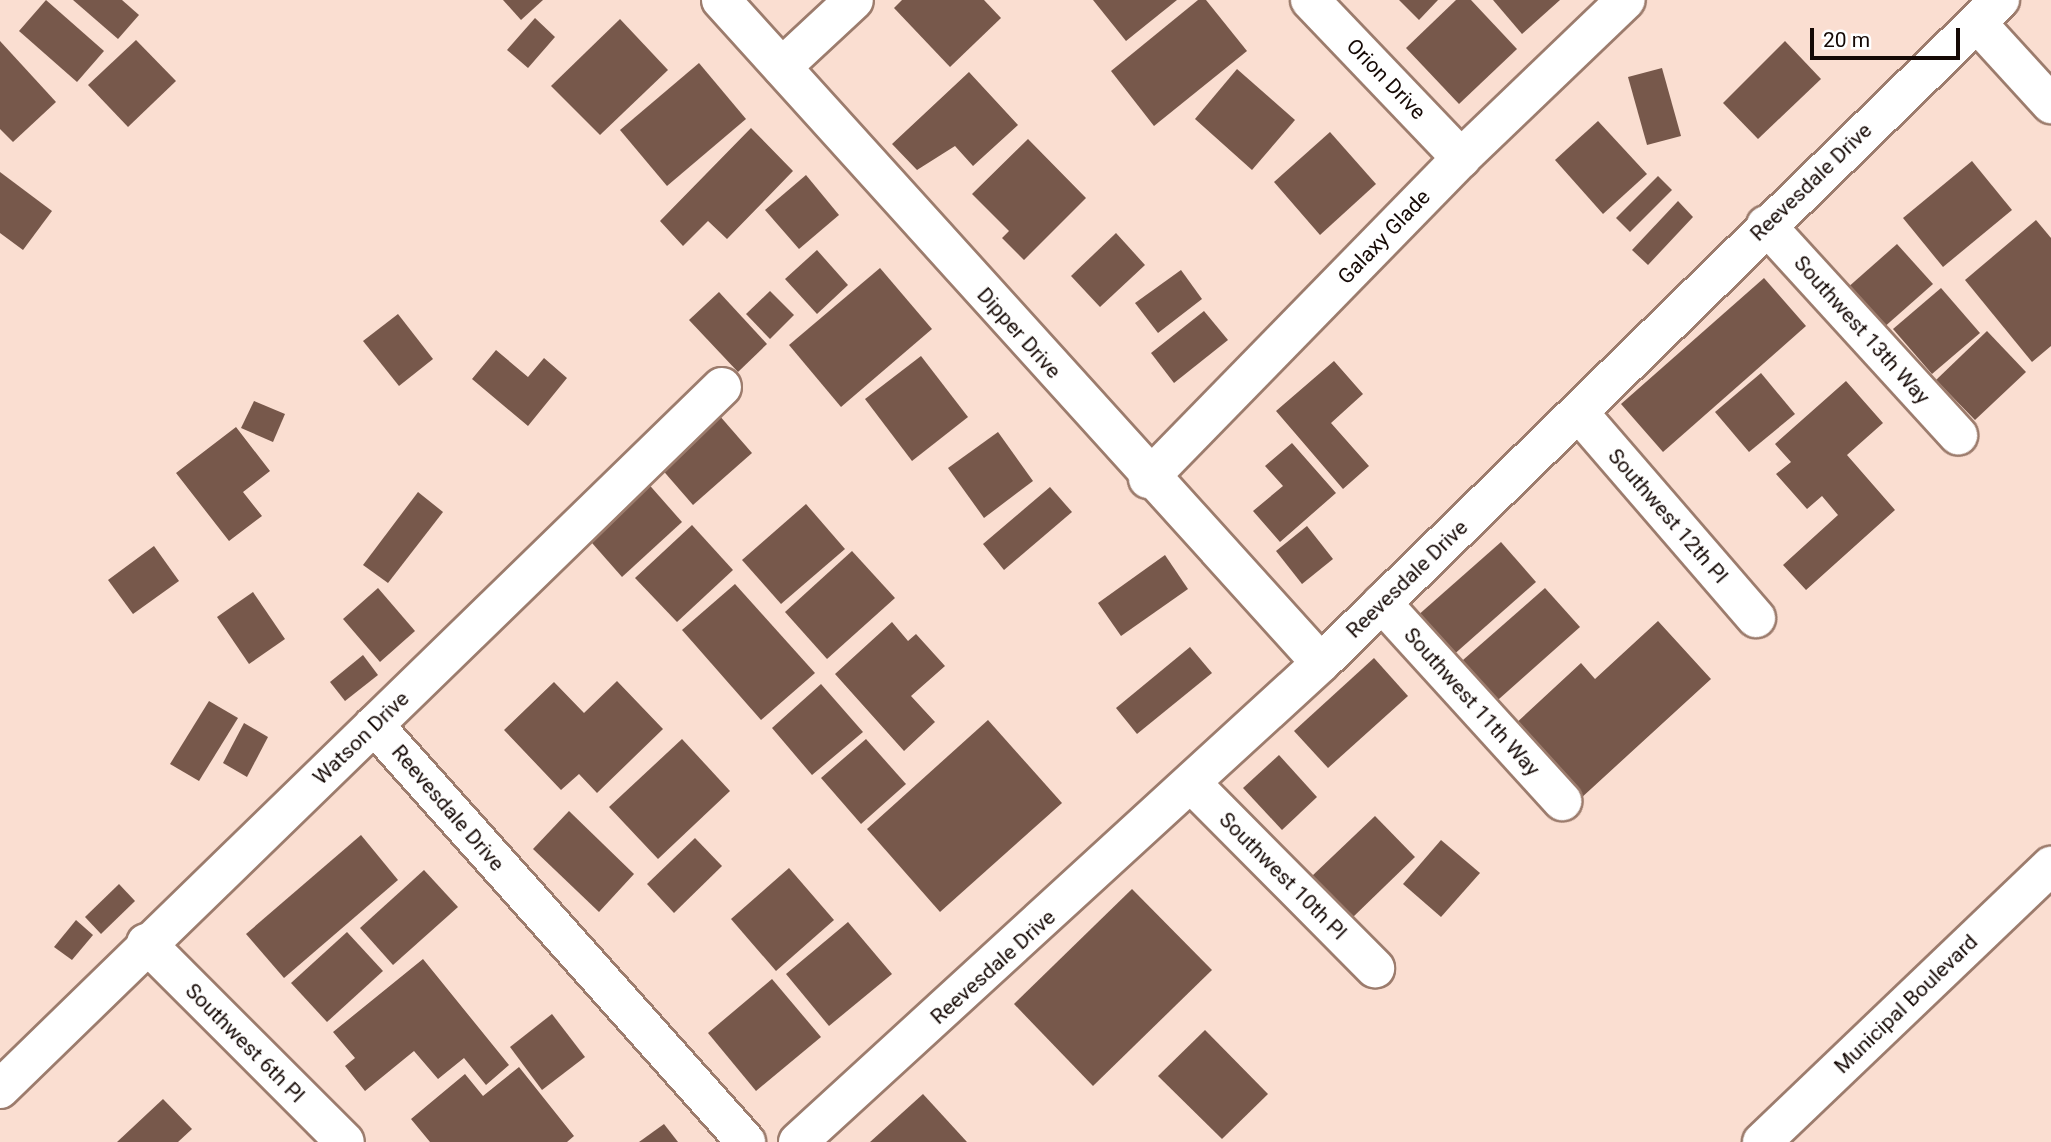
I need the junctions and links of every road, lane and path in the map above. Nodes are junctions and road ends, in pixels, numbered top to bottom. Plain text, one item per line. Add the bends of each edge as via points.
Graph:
1 (721, 0) edge
2 (854, 0) edge
3 (1310, 0) edge
4 (1626, 0) edge
5 (1989, 11) edge
6 (782, 67) junction
7 (2051, 104) edge
8 (1461, 158) junction
9 (1766, 225) junction
10 (722, 387) dead end
11 (1579, 413) junction
12 (1958, 435) dead end
13 (1148, 479) junction
14 (1382, 603) junction
15 (1756, 618) dead end
16 (1321, 663) junction
17 (374, 725) junction
18 (1192, 784) junction
19 (1562, 800) dead end
20 (2051, 866) edge
21 (146, 943) junction
22 (1375, 968) dead end
23 (0, 1089) edge
24 (345, 1142) edge
25 (746, 1142) edge
26 (798, 1142) edge
27 (1762, 1142) edge

1 - 6 street, Dipper Drive
2 - 6 street
3 - 8 street, Orion Drive
4 - 8 street, Galaxy Glade
5 - 7 street
5 - 9 street, Reevesdale Drive
6 - 13 street, Dipper Drive
8 - 13 street, Galaxy Glade
9 - 11 street, Reevesdale Drive
9 - 12 street, Southwest 13th Way
10 - 17 street, Watson Drive
11 - 14 street, Reevesdale Drive
11 - 15 street, Southwest 12th Pl
13 - 16 street, Dipper Drive
14 - 16 street, Reevesdale Drive
14 - 19 street, Southwest 11th Way
16 - 18 street, Reevesdale Drive
17 - 21 street, Watson Drive
17 - 25 street, Reevesdale Drive
18 - 22 street, Southwest 10th Pl
18 - 26 street, Reevesdale Drive
20 - 27 street, Municipal Boulevard
21 - 23 street, Watson Drive
21 - 24 street, Southwest 6th Pl

